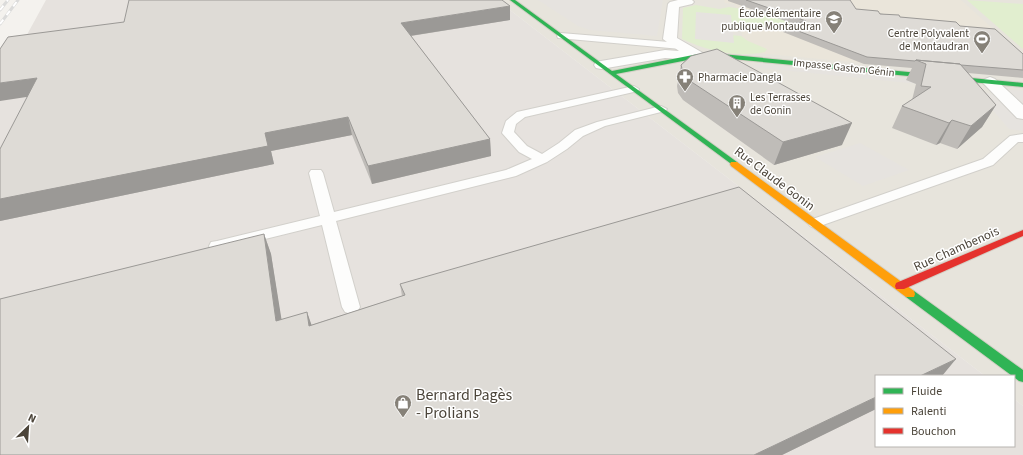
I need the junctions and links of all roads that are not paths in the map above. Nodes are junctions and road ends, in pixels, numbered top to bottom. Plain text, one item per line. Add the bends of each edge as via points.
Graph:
1 (512, 0) edge
2 (688, 2) dead end
3 (561, 36) junction
4 (681, 46) junction
5 (698, 56) junction
6 (607, 69) junction
7 (990, 82) junction
8 (1023, 85) edge
9 (634, 89) junction
10 (661, 109) junction
11 (1023, 114) edge
12 (1023, 138) edge
13 (542, 159) junction
14 (316, 173) dead end
15 (328, 218) junction
16 (815, 224) junction
17 (1023, 233) edge
18 (206, 249) edge
19 (900, 286) junction
20 (351, 308) dead end
21 (1023, 377) edge

1 - 3 street, Rue Claude Gonin
2 - 4 street via 674,4 670,39
3 - 4 lane
3 - 6 street, Rue Claude Gonin
4 - 5 street
5 - 6 street, Impasse Gaston Génin via 664,54
5 - 7 street, Impasse Gaston Génin via 736,57
6 - 9 street, Rue Claude Gonin
7 - 8 street, Impasse Gaston Génin
7 - 11 street
9 - 10 street, Rue Claude Gonin
9 - 13 lane via 521,114 510,123 508,133 523,149
10 - 13 lane via 601,124 579,133
10 - 16 street, Rue Claude Gonin
12 - 16 lane via 1014,139 988,162
13 - 15 lane via 511,173
14 - 15 lane
15 - 18 lane
15 - 20 lane
16 - 19 street, Rue Claude Gonin
17 - 19 street, Rue Chambenois
19 - 21 street, Rue Claude Gonin

